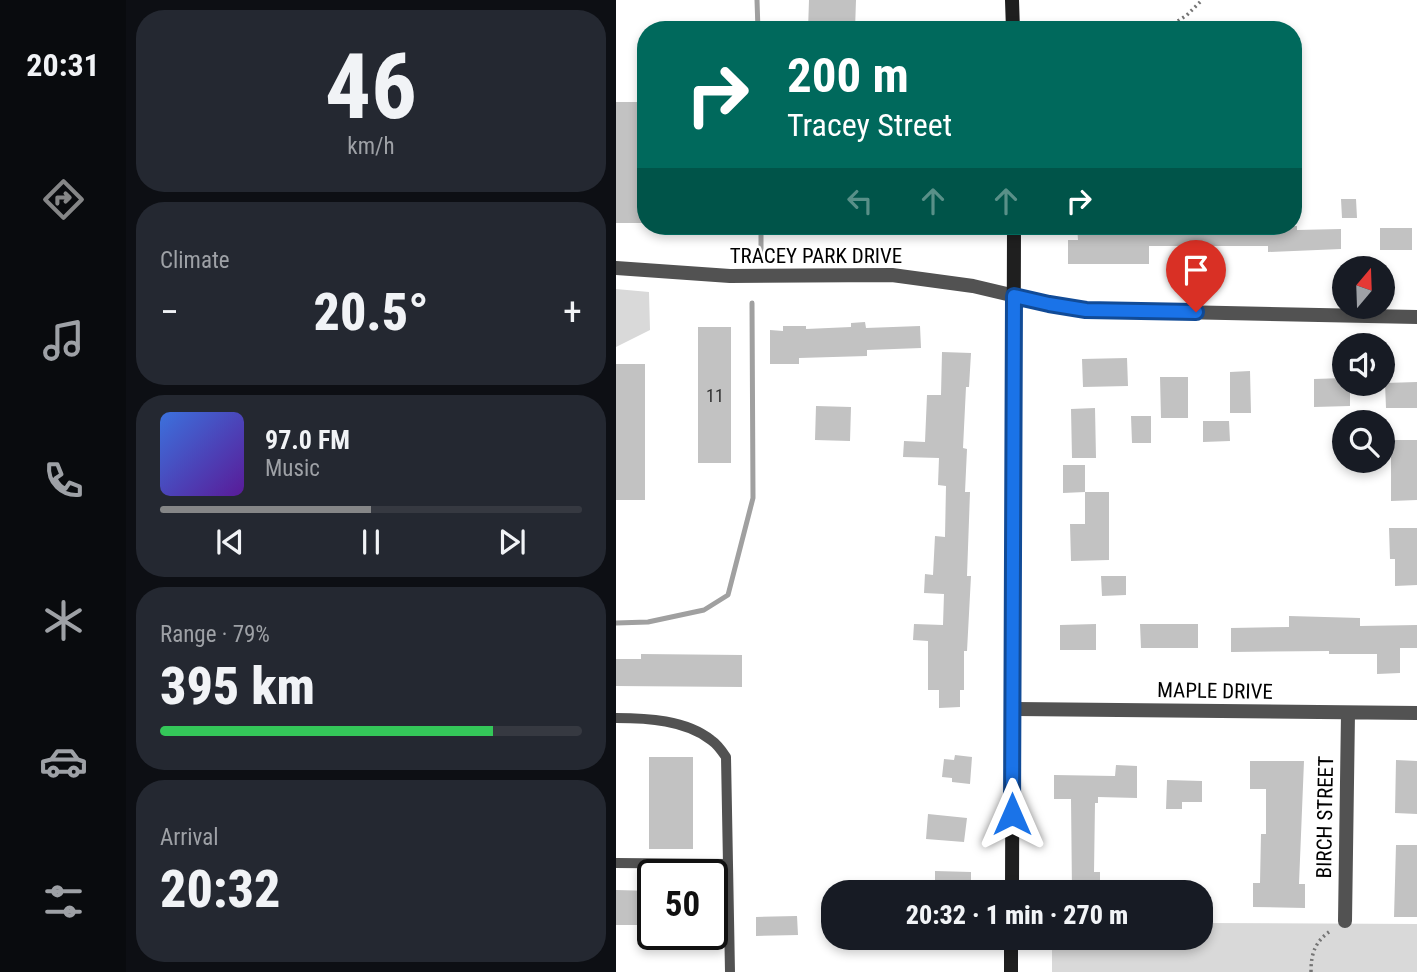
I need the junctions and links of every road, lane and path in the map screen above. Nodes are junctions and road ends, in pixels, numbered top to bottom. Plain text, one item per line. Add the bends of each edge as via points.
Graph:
1 (1012, 0) edge
2 (1202, 0) edge
3 (1013, 21) edge
4 (1178, 21) edge
5 (1014, 235) edge
6 (616, 268) edge
7 (1014, 296) junction
8 (1417, 317) edge
9 (1013, 709) junction
10 (1348, 713) junction
11 (1417, 713) edge
12 (616, 718) edge
13 (728, 859) edge
14 (616, 863) edge
15 (637, 863) edge
16 (728, 864) edge
17 (1012, 880) edge
18 (1345, 921) joint
19 (1012, 950) edge
20 (730, 972) edge
21 (1011, 972) edge
22 (1311, 972) edge

1 - 3 main road
2 - 4 path
5 - 7 main road
6 - 7 street, TRACEY PARK DRIVE via 730,276 892,275
7 - 8 street, TRACEY PARK DRIVE via 1086,310
7 - 9 main road
9 - 10 street, MAPLE DRIVE
9 - 17 main road
10 - 11 street, MAPLE DRIVE
10 - 18 street, BIRCH STREET
12 - 13 lane via 680,724 711,740 726,757
14 - 15 lane
16 - 20 lane
18 - 22 path via 1321,937 1311,954
19 - 21 main road

